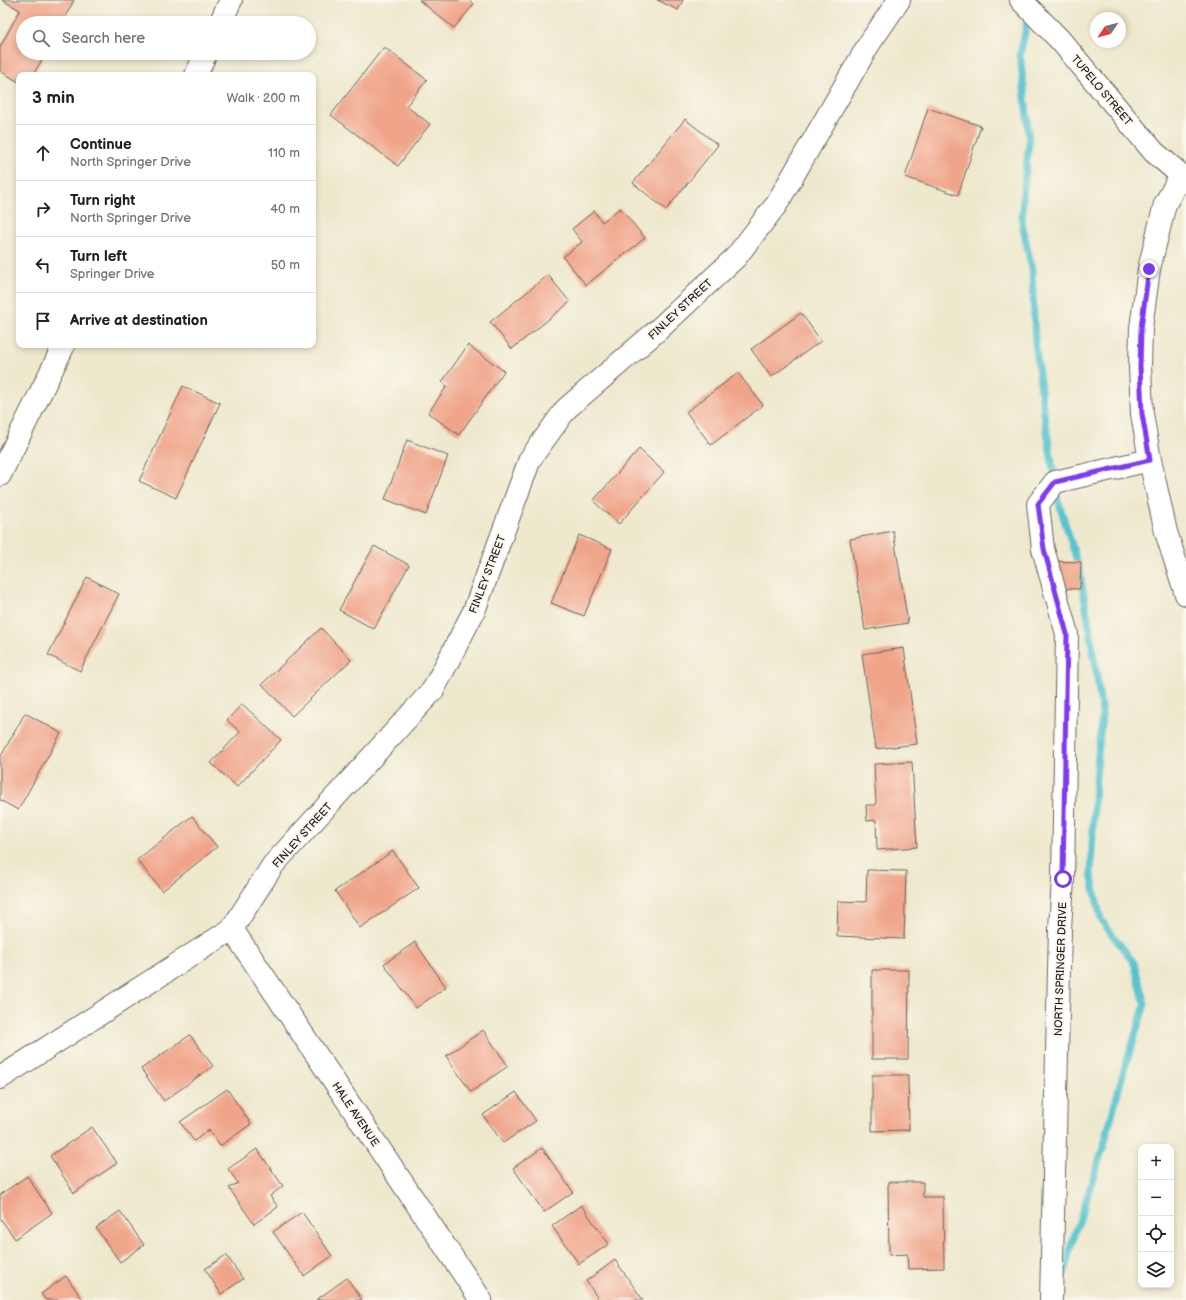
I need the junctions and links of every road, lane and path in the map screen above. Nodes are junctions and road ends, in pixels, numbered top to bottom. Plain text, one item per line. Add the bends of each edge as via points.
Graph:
1 (231, 0) edge
2 (899, 0) edge
3 (1021, 0) edge
4 (223, 16) edge
5 (203, 60) edge
6 (197, 72) edge
7 (1183, 176) edge
8 (63, 348) edge
9 (1150, 460) junction
10 (0, 475) edge
11 (1186, 594) edge
12 (232, 929) junction
13 (0, 1078) edge
14 (481, 1300) edge
15 (1051, 1300) edge

1 - 4 street
2 - 12 street, FINLEY STREET via 868,44 776,205 736,257 659,329 566,410 530,459 474,611 433,690 273,866
3 - 7 street, TUPELO STREET via 1060,40 1154,152
5 - 6 street
7 - 9 street via 1165,204 1149,269 1141,328 1142,414
8 - 10 street
9 - 11 street via 1166,532
9 - 15 street, NORTH SPRINGER DRIVE via 1055,482 1038,504 1044,549 1067,634
12 - 13 street, FINLEY STREET
12 - 14 street, HALE AVENUE

